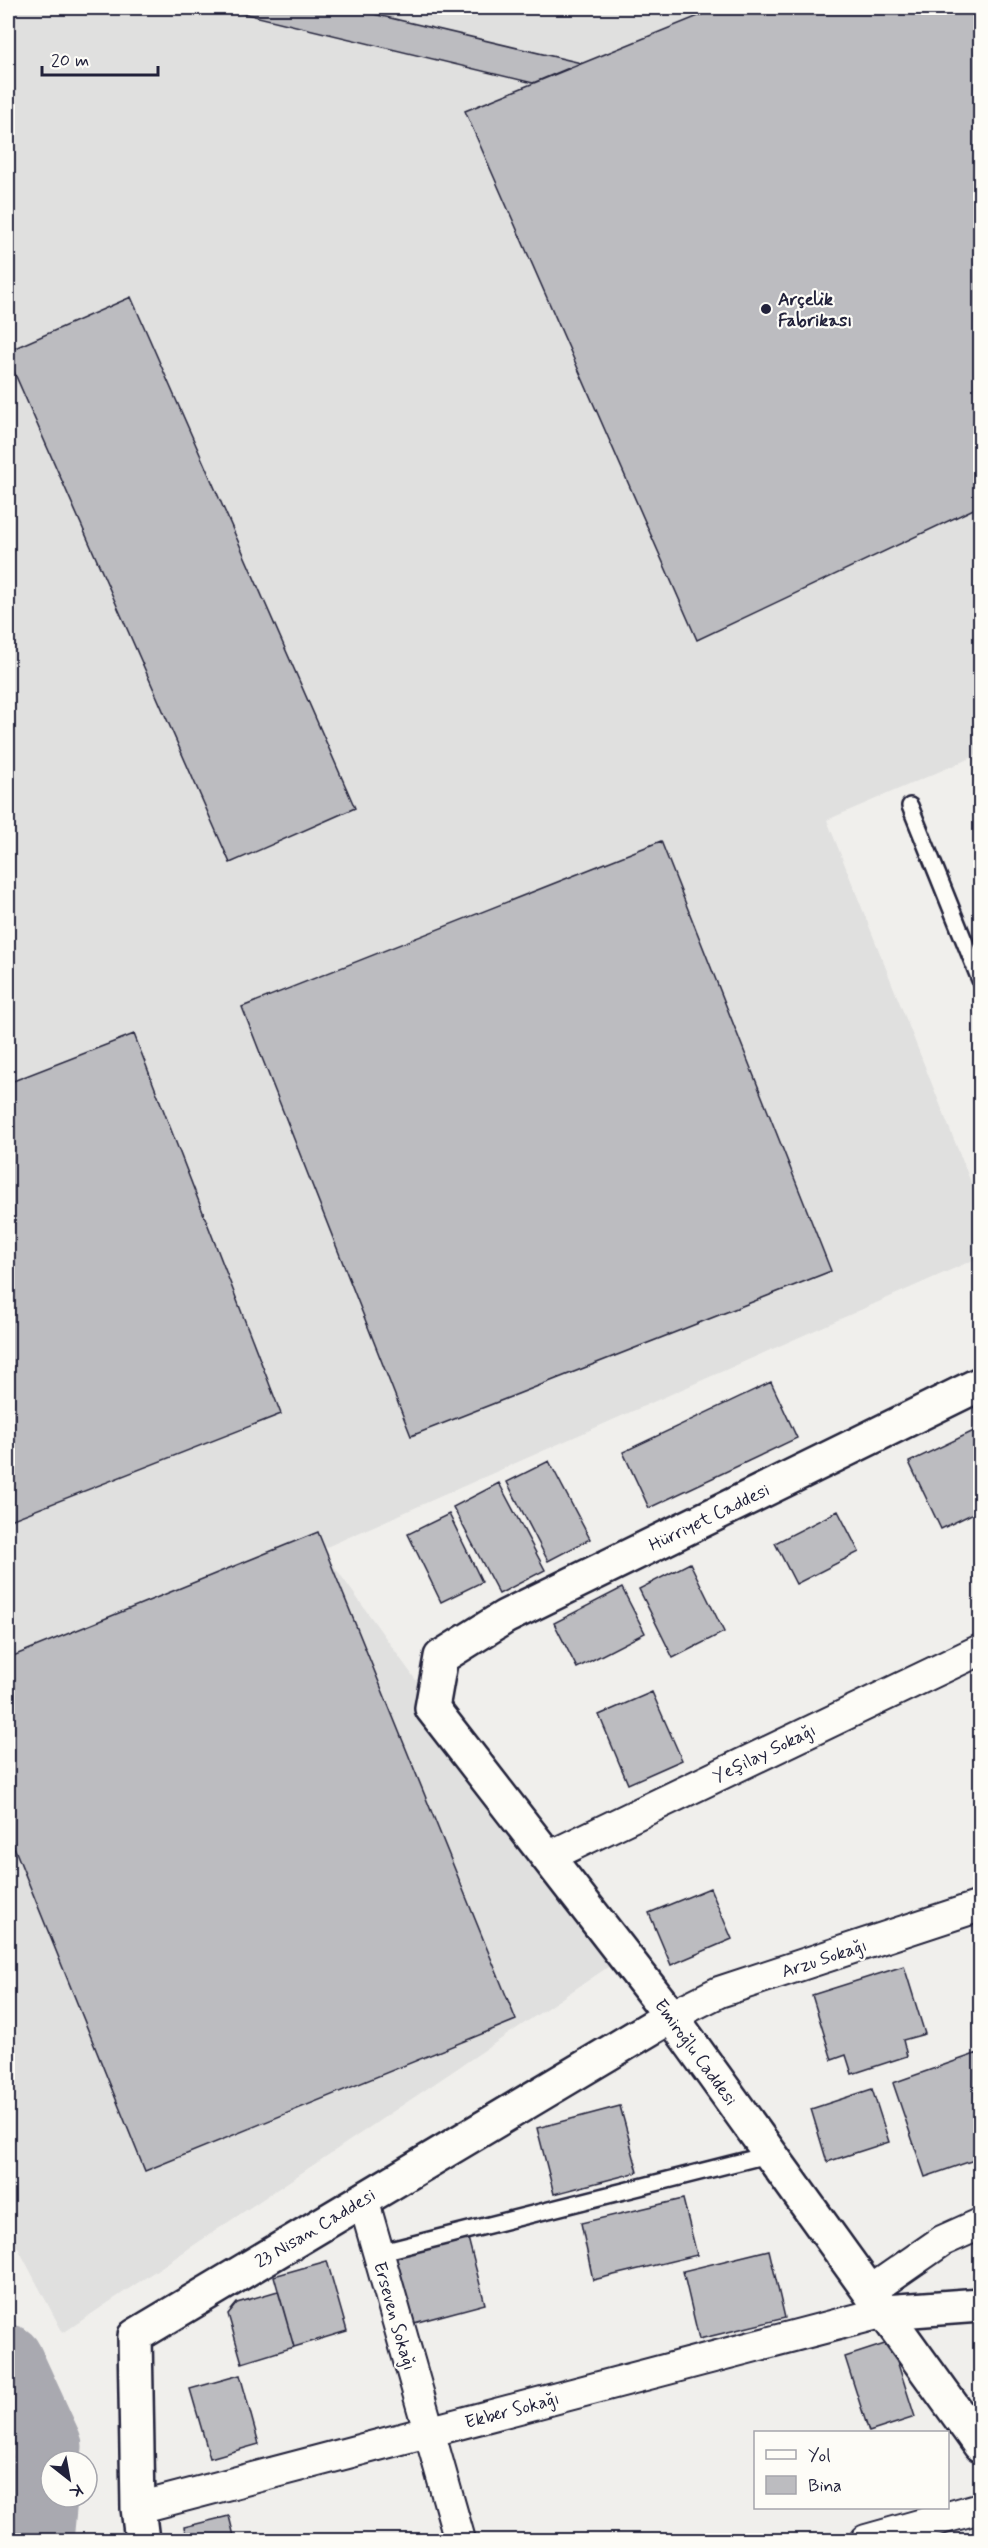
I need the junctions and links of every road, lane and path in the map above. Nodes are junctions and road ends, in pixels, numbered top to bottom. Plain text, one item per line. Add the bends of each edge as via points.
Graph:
1 (910, 806) dead end
2 (981, 980) edge
3 (981, 1384) edge
4 (981, 1650) edge
5 (441, 1657) joint
6 (548, 1857) junction
7 (981, 1906) edge
8 (671, 2016) junction
9 (771, 2154) junction
10 (363, 2199) junction
11 (981, 2224) edge
12 (378, 2253) junction
13 (878, 2302) junction
14 (981, 2305) edge
15 (428, 2433) junction
16 (981, 2445) edge
17 (138, 2508) junction
18 (981, 2508) edge
19 (952, 2529) edge
20 (142, 2541) edge
21 (460, 2541) edge
22 (866, 2541) edge

1 - 2 lane
3 - 5 street, Hürriyet Caddesi via 506,1617
4 - 6 street, Yeşilay Sokağı
5 - 6 street, Emiroğlu Caddesi via 432,1708
6 - 8 street, Emiroğlu Caddesi
7 - 8 street, Arzu Sokağı via 719,1992
8 - 9 street, Emiroğlu Caddesi
8 - 10 street, 23 Nisan Caddesi
9 - 12 lane
9 - 13 street, Emiroğlu Caddesi
10 - 12 street, Erseven Sokağı
10 - 17 street, 23 Nisan Caddesi via 135,2336
11 - 13 street, Ekber Sokağı via 942,2241
12 - 15 street, Erseven Sokağı
13 - 14 street
13 - 15 street, Ekber Sokağı
13 - 16 street, Emiroğlu Caddesi
15 - 17 street, Ekber Sokağı
15 - 21 street, Erseven Sokağı
17 - 20 street, 23 Nisan Caddesi
18 - 19 street
19 - 22 street

